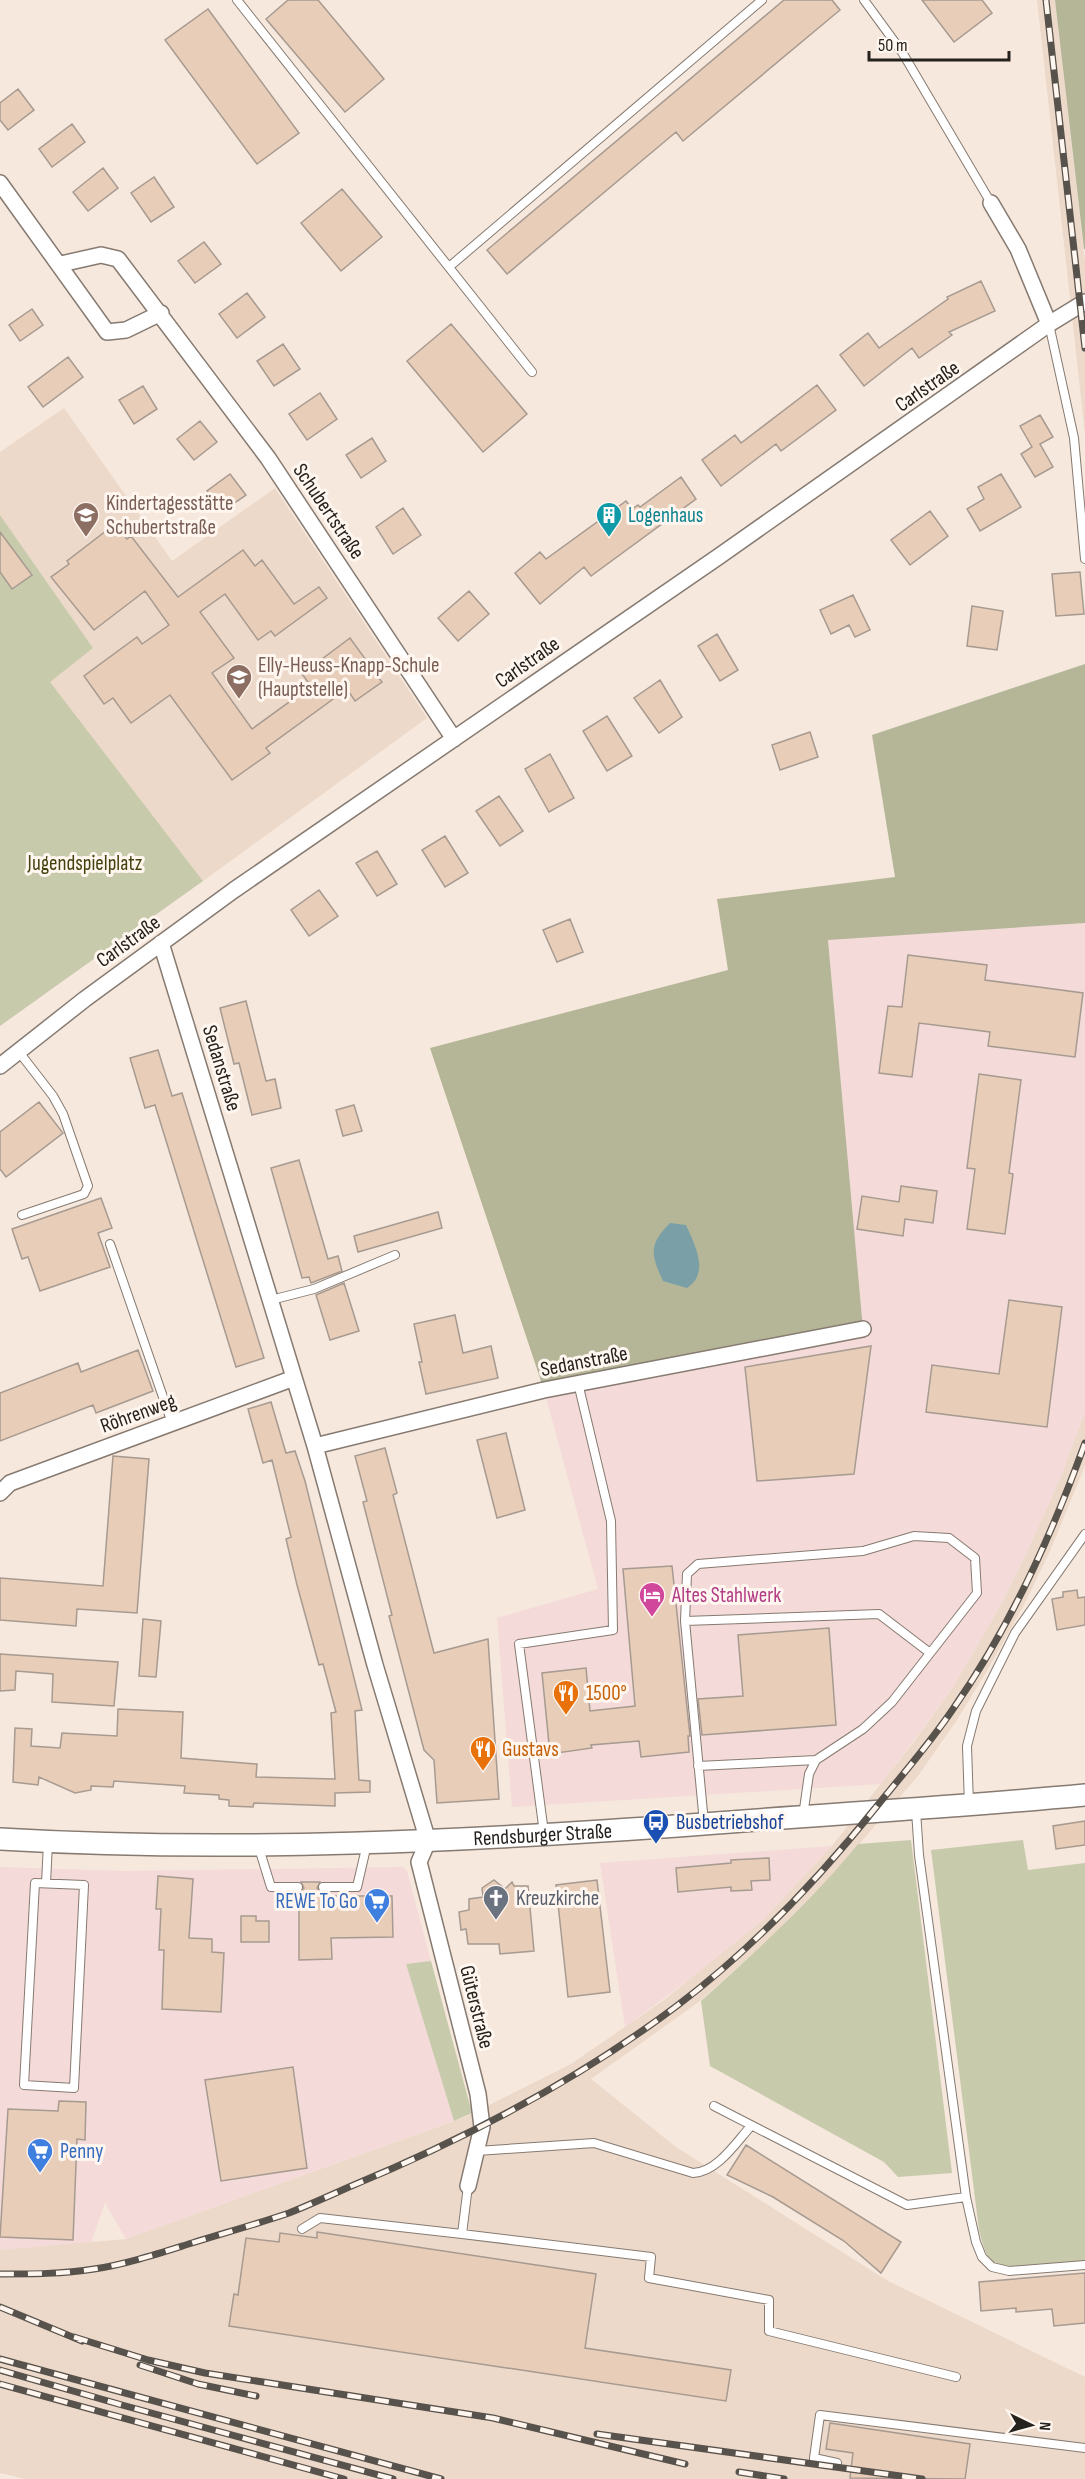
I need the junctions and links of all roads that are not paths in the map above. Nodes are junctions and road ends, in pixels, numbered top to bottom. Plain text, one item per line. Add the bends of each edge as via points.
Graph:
1 (237, 0) edge
2 (762, 0) edge
3 (864, 0) edge
4 (0, 183) edge
5 (991, 203) joint
6 (61, 264) junction
7 (449, 267) junction
8 (1085, 302) edge
9 (161, 313) junction
10 (1049, 324) junction
11 (532, 372) dead end
12 (1085, 559) edge
13 (454, 739) junction
14 (161, 943) junction
15 (19, 1052) junction
16 (0, 1066) edge
17 (22, 1215) dead end
18 (110, 1244) dead end
19 (395, 1255) dead end
20 (271, 1300) junction
21 (863, 1329) dead end
22 (294, 1378) junction
23 (578, 1383) junction
24 (172, 1423) junction
25 (315, 1446) junction
26 (0, 1493) edge
27 (1085, 1534) edge
28 (685, 1621) junction
29 (930, 1653) junction
30 (816, 1760) junction
31 (698, 1766) junction
32 (1085, 1795) edge
33 (969, 1806) junction
34 (916, 1810) junction
35 (803, 1817) junction
36 (704, 1824) junction
37 (544, 1834) junction
38 (0, 1839) edge
39 (428, 1841) junction
40 (49, 1842) junction
41 (367, 1843) junction
42 (258, 1845) junction
43 (46, 1883) junction
44 (298, 1887) dead end
45 (323, 1887) dead end
46 (714, 2106) dead end
47 (751, 2126) junction
48 (476, 2151) junction
49 (468, 2186) joint
50 (966, 2197) junction
51 (302, 2229) dead end
52 (462, 2234) junction
53 (1085, 2265) edge
54 (956, 2377) dead end
55 (1085, 2448) edge
56 (837, 2463) dead end

1 - 7 lane
2 - 7 lane
3 - 5 lane via 902,52
4 - 6 street
5 - 10 street via 1018,249
6 - 9 street, Schubertstraße via 101,255 118,259
6 - 9 street via 107,332 126,330
7 - 11 lane
8 - 10 street, Carlstraße
9 - 13 street, Schubertstraße via 268,458
10 - 12 lane via 1074,438
10 - 13 street, Carlstraße
13 - 14 street, Carlstraße
14 - 15 street, Carlstraße
14 - 20 street, Sedanstraße
15 - 16 street, Carlstraße
15 - 17 lane via 63,1114 88,1186 84,1194
18 - 24 lane
19 - 20 lane via 314,1289
20 - 22 street, Sedanstraße
21 - 23 street, Sedanstraße
22 - 24 street, Röhrenweg
22 - 25 street, Sedanstraße
23 - 25 street, Sedanstraße
23 - 37 lane via 612,1521 614,1630 519,1644
24 - 26 street, Röhrenweg via 10,1484
25 - 39 street, Sedanstraße
27 - 33 lane via 1015,1633 976,1711 967,1746
28 - 29 lane via 879,1614
28 - 29 lane via 687,1574 698,1564 863,1551 914,1536 949,1538 975,1558 977,1593
28 - 31 lane
29 - 30 lane via 892,1702 863,1729
30 - 31 lane
30 - 35 lane via 808,1774
31 - 36 lane
32 - 33 street, Rendsburger Straße
33 - 34 street, Rendsburger Straße
34 - 35 street, Rendsburger Straße
34 - 50 lane
35 - 36 street, Rendsburger Straße
36 - 37 street, Rendsburger Straße
37 - 39 street, Rendsburger Straße
38 - 40 street, Rendsburger Straße
39 - 41 street, Rendsburger Straße
39 - 48 street, Güterstraße via 419,1862 477,2094 482,2127
40 - 42 street, Rendsburger Straße
40 - 43 lane
41 - 42 street, Rendsburger Straße
41 - 45 lane via 357,1887
42 - 44 lane via 271,1887
43 - 43 lane via 84,1885 74,2088 24,2085 35,1883
46 - 47 lane
47 - 48 lane via 704,2173 594,2143
47 - 50 lane via 907,2205
48 - 49 street, Güterstraße
49 - 52 lane
50 - 53 lane via 976,2242 982,2257 992,2266 1009,2271
51 - 52 lane via 320,2218
52 - 54 lane via 651,2257 649,2278 769,2300 769,2331
55 - 56 lane via 820,2415 814,2458

